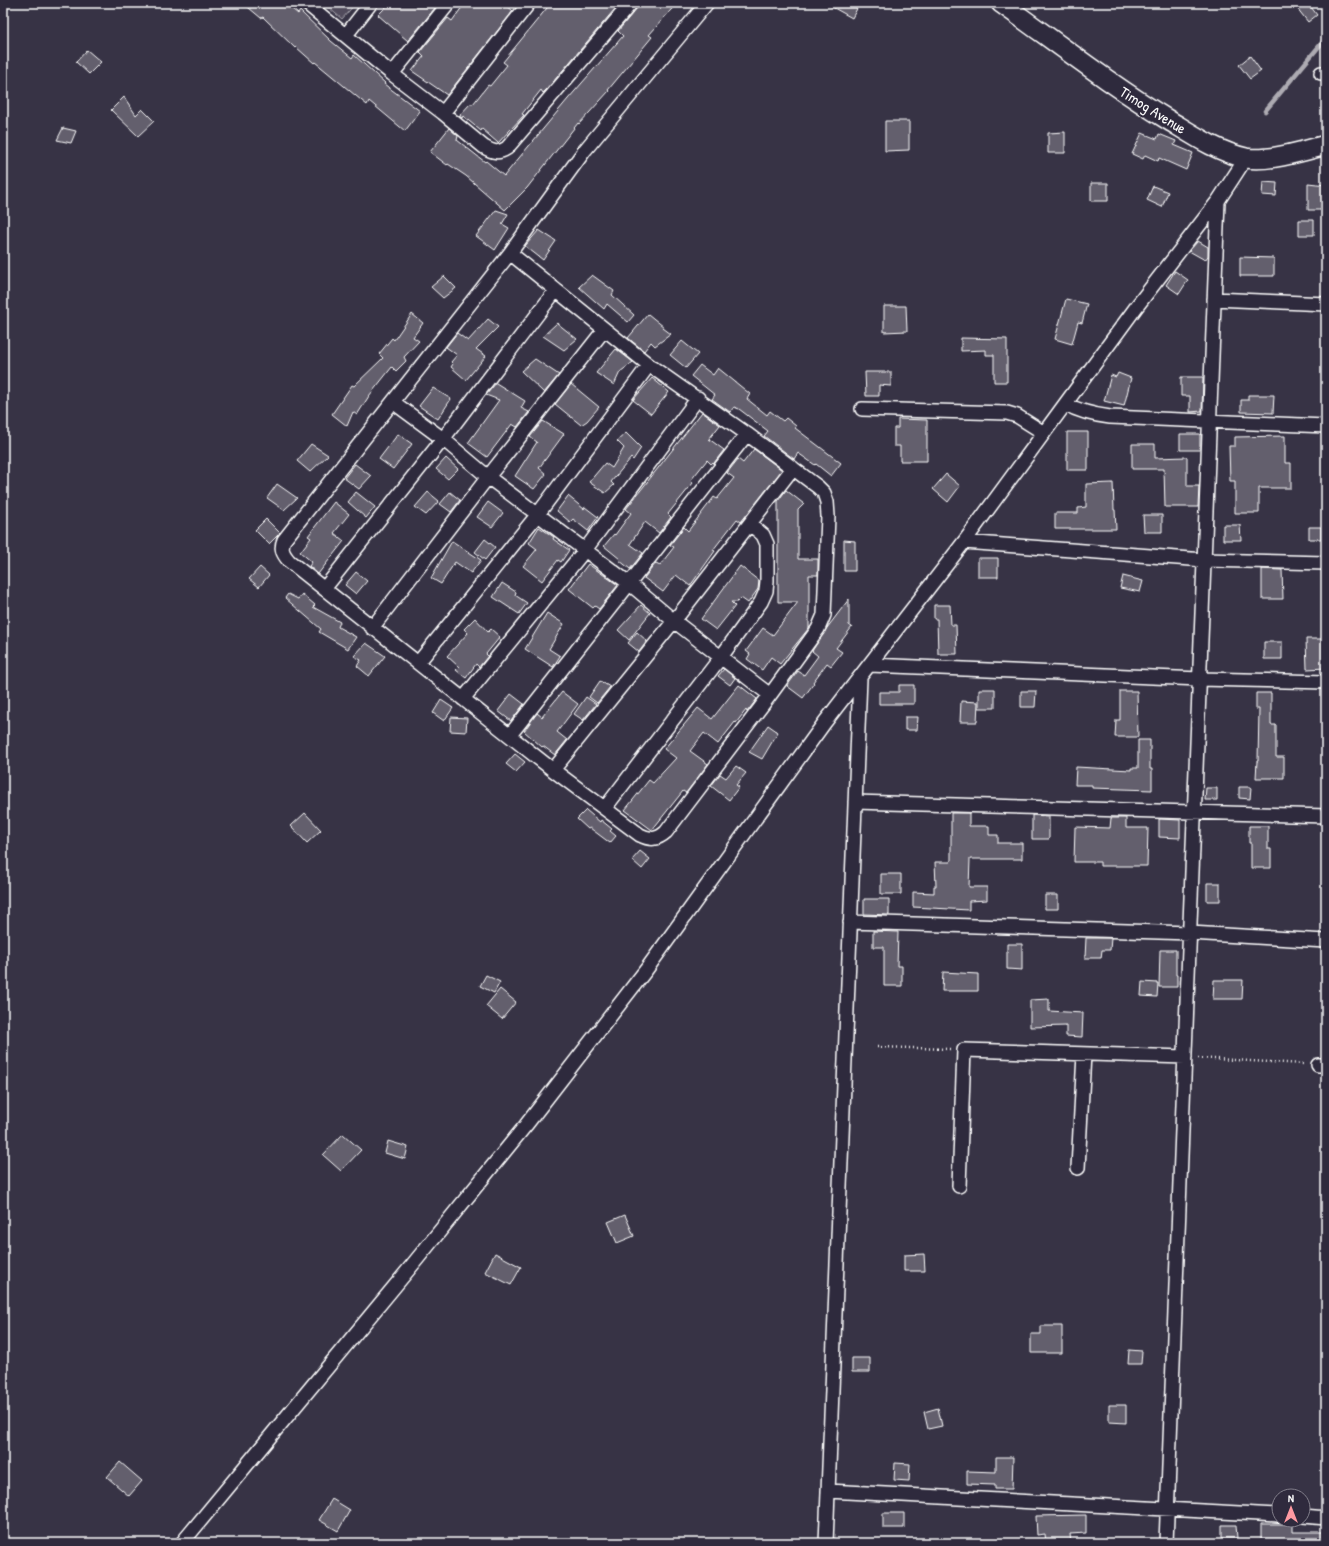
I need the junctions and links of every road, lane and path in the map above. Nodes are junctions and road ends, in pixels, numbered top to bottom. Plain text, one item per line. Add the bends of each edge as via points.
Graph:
1 (306, 3) edge
2 (371, 3) edge
3 (449, 3) edge
4 (529, 3) edge
5 (631, 3) edge
6 (707, 3) edge
7 (1001, 3) edge
8 (346, 35) junction
9 (392, 74) junction
10 (443, 113) junction
11 (1326, 145) edge
12 (1246, 158) junction
13 (1218, 201) junction
14 (510, 253) junction
15 (556, 290) junction
16 (1214, 299) junction
17 (1326, 304) edge
18 (604, 330) junction
19 (649, 365) junction
20 (698, 398) junction
21 (393, 402) junction
22 (1066, 404) junction
23 (862, 409) dead end
24 (1210, 421) junction
25 (1326, 426) edge
26 (1044, 433) junction
27 (747, 434) junction
28 (443, 439) junction
29 (793, 468) junction
30 (488, 477) junction
31 (538, 514) junction
32 (750, 524) junction
33 (964, 542) junction
34 (586, 550) junction
35 (1204, 560) junction
36 (1326, 563) edge
37 (630, 584) junction
38 (324, 589) junction
39 (674, 621) junction
40 (372, 628) junction
41 (721, 657) junction
42 (418, 663) junction
43 (870, 665) junction
44 (860, 678) junction
45 (1200, 679) junction
46 (1326, 682) edge
47 (770, 695) junction
48 (463, 698) junction
49 (510, 735) junction
50 (553, 770) junction
51 (855, 802) junction
52 (606, 808) junction
53 (1194, 811) junction
54 (1326, 816) edge
55 (850, 922) junction
56 (1190, 933) junction
57 (1326, 941) edge
58 (877, 1047) dead end
59 (964, 1050) junction
60 (1084, 1054) junction
61 (1185, 1057) junction
62 (1322, 1065) edge
63 (1078, 1168) dead end
64 (958, 1186) dead end
65 (828, 1491) junction
66 (1168, 1509) junction
67 (1271, 1515) edge
68 (1311, 1517) edge
69 (1326, 1518) edge
70 (182, 1543) edge
71 (826, 1543) edge
72 (1166, 1543) edge

1 - 8 street
2 - 8 street
3 - 9 street
4 - 10 street
5 - 10 street via 502,152 492,152 484,147
6 - 14 street via 586,150
7 - 12 main road, Timog Avenue via 1132,98 1199,139
8 - 9 street
9 - 10 street
11 - 12 main road, Timog Avenue via 1277,156
12 - 13 street
13 - 16 street
13 - 22 street
14 - 15 street
14 - 21 street
15 - 18 street
15 - 28 street
16 - 17 street
16 - 24 street
18 - 19 street
18 - 30 street
19 - 20 street
19 - 31 street
20 - 27 street
20 - 34 street
21 - 28 street
21 - 38 street via 282,545 283,554 289,561
22 - 24 street via 1081,412 1110,418
22 - 26 street
23 - 26 street via 1007,413
24 - 25 street
24 - 35 street
26 - 33 street
27 - 29 street
27 - 37 street
28 - 30 street
28 - 38 street
29 - 32 street
29 - 47 street via 818,487 824,493 827,502 824,615 818,629
30 - 31 street
30 - 40 street
31 - 34 street
31 - 42 street
32 - 39 street
32 - 41 street via 763,535 767,544 768,581 761,602
33 - 35 street
33 - 43 street
34 - 37 street
34 - 48 street
35 - 36 street
35 - 45 street
37 - 39 street
37 - 49 street
38 - 40 street
39 - 41 street
39 - 50 street
40 - 42 street
41 - 47 street
41 - 52 street
42 - 48 street
43 - 44 street
43 - 45 street
44 - 51 street
44 - 70 street via 646,970 526,1125
45 - 46 street
45 - 53 street
47 - 52 street via 660,837 647,839
48 - 49 street
49 - 50 street
50 - 52 street
51 - 53 street
51 - 55 street
53 - 54 street
53 - 56 street
55 - 56 street
55 - 65 street
56 - 57 street
56 - 61 street
58 - 59 path
59 - 60 street
59 - 64 street
60 - 61 street
60 - 63 street
61 - 62 path
61 - 66 street
65 - 66 street
65 - 71 street
66 - 67 street
66 - 72 street
68 - 69 street

